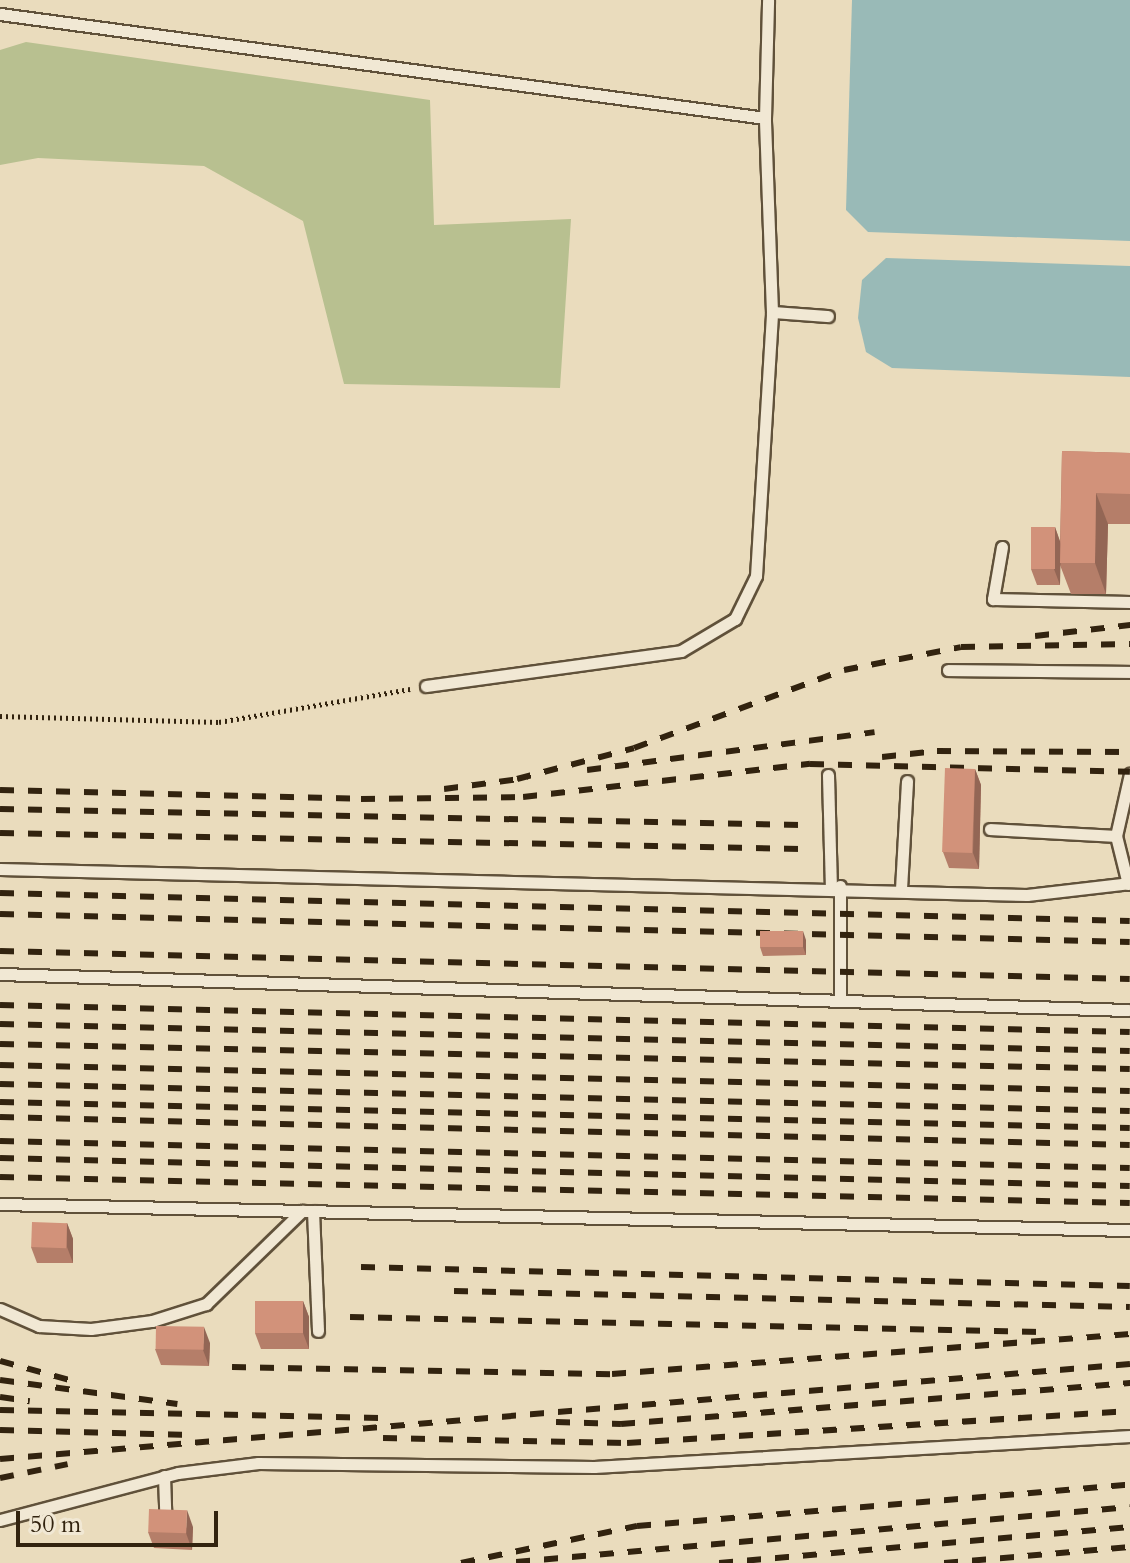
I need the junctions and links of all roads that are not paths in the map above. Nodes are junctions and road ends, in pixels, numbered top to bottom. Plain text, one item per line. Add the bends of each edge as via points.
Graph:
1 (768, 0) edge
2 (0, 14) edge
3 (765, 118) junction
4 (772, 312) junction
5 (828, 316) dead end
6 (1002, 547) dead end
7 (1130, 602) edge
8 (948, 670) dead end
9 (1130, 672) edge
10 (426, 686) road end
11 (1130, 774) edge
12 (828, 775) dead end
13 (907, 781) dead end
14 (990, 829) dead end
15 (1116, 836) junction
16 (0, 869) edge
17 (1129, 884) edge
18 (835, 886) junction
19 (901, 889) junction
20 (0, 974) edge
21 (840, 1001) junction
22 (1128, 1010) dead end
23 (0, 1204) edge
24 (47, 1205) junction
25 (307, 1211) junction
26 (49, 1219) edge
27 (1130, 1230) edge
28 (0, 1309) edge
29 (318, 1331) dead end
30 (1130, 1436) edge
31 (164, 1476) junction
32 (165, 1512) edge
33 (0, 1520) edge

1 - 3 lane
2 - 3 lane
3 - 4 lane
4 - 5 lane
4 - 10 lane via 756,576 735,619 681,651
6 - 7 lane via 993,599
8 - 9 lane
11 - 15 lane
12 - 18 lane
13 - 19 lane
14 - 15 lane
15 - 17 lane
16 - 18 lane
17 - 19 lane via 1027,895
18 - 19 lane
18 - 21 lane
20 - 21 lane
21 - 22 lane
23 - 24 lane
24 - 25 lane
24 - 26 lane
25 - 27 lane
25 - 28 lane via 206,1304 152,1321 91,1329 39,1326
25 - 29 lane
30 - 31 lane via 594,1467 258,1463
31 - 32 lane
31 - 33 lane

